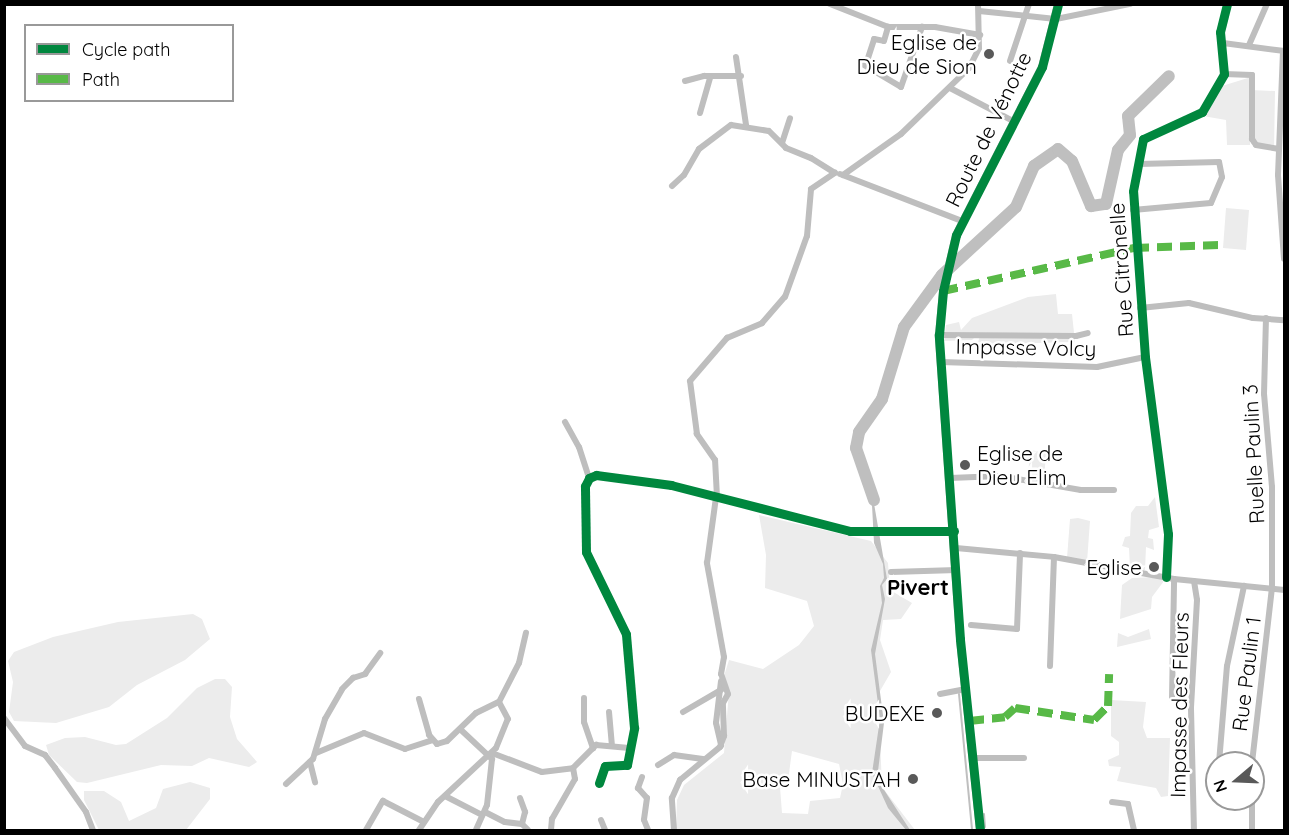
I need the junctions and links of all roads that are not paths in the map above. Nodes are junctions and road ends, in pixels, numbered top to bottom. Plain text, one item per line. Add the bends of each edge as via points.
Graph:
1 (830, 4) edge
2 (1029, 4) edge
3 (1058, 4) edge
4 (1130, 4) edge
5 (1227, 4) edge
6 (1267, 4) edge
7 (979, 8) edge
8 (1026, 15) junction
9 (1056, 19) junction
10 (888, 27) junction
11 (922, 27) junction
12 (980, 35) junction
13 (1223, 43) junction
14 (1249, 45) junction
15 (1283, 51) edge
16 (736, 57) dead end
17 (868, 58) dead end
18 (1010, 61) dead end
19 (864, 65) dead end
20 (1224, 74) junction
21 (741, 76) junction
22 (710, 77) junction
23 (685, 81) dead end
24 (950, 88) junction
25 (1281, 101) edge
26 (700, 113) dead end
27 (790, 118) dead end
28 (1015, 122) junction
29 (746, 125) junction
30 (1281, 129) edge
31 (782, 143) junction
32 (1280, 154) edge
33 (1139, 164) junction
34 (835, 173) junction
35 (843, 176) junction
36 (672, 186) dead end
37 (1282, 201) edge
38 (1133, 210) junction
39 (962, 221) junction
40 (1284, 260) edge
41 (1140, 308) junction
42 (1266, 318) junction
43 (1284, 320) edge
44 (1088, 333) dead end
45 (939, 335) junction
46 (1145, 357) junction
47 (941, 362) junction
48 (565, 423) dead end
49 (589, 478) junction
50 (950, 478) junction
51 (1114, 490) dead end
52 (716, 497) junction
53 (954, 531) junction
54 (956, 548) junction
55 (1020, 553) junction
56 (1054, 557) junction
57 (957, 570) junction
58 (891, 572) dead end
59 (1166, 577) junction
60 (1174, 579) junction
61 (1194, 581) junction
62 (1244, 586) junction
63 (1272, 588) junction
64 (1284, 590) edge
65 (970, 626) dead end
66 (526, 633) dead end
67 (380, 653) dead end
68 (1050, 666) dead end
69 (722, 677) junction
70 (721, 689) junction
71 (965, 689) junction
72 (940, 693) dead end
73 (584, 698) dead end
74 (418, 699) dead end
75 (1172, 699) dead end
76 (499, 702) junction
77 (609, 712) dead end
78 (683, 712) dead end
79 (4, 718) edge
80 (460, 729) junction
81 (432, 740) junction
82 (612, 744) junction
83 (721, 745) junction
84 (593, 748) junction
85 (632, 748) junction
86 (1220, 751) edge
87 (1253, 751) edge
88 (316, 754) junction
89 (491, 754) junction
90 (973, 758) junction
91 (1024, 758) dead end
92 (703, 759) junction
93 (310, 762) junction
94 (657, 765) dead end
95 (573, 768) junction
96 (642, 777) dead end
97 (315, 782) dead end
98 (599, 783) dead end
99 (286, 784) dead end
100 (444, 796) junction
101 (520, 798) dead end
102 (1112, 802) dead end
103 (1252, 811) edge
104 (484, 814) junction
105 (601, 820) dead end
106 (424, 822) junction
107 (522, 824) junction
108 (93, 831) edge
109 (366, 831) edge
110 (419, 831) edge
111 (476, 831) edge
112 (528, 831) edge
113 (551, 831) edge
114 (605, 831) edge
115 (648, 831) edge
116 (674, 831) edge
117 (980, 831) edge
118 (1134, 831) edge
119 (1194, 831) edge
120 (1251, 831) edge

1 - 10 street
2 - 8 street
3 - 9 street, Route de Vénotte
4 - 9 street
5 - 13 street via 1220,32
6 - 14 street
7 - 8 street
7 - 12 street
8 - 9 street
8 - 18 street
9 - 28 street, Route de Vénotte via 1042,68
10 - 11 street
10 - 17 street via 884,41 874,39
11 - 12 street
11 - 19 street via 901,87
12 - 24 street via 975,57
13 - 14 street
13 - 20 street
14 - 15 street
15 - 25 street
16 - 21 street
20 - 32 street via 1252,75 1252,139 1256,145
20 - 33 street, Rue Citronelle via 1202,112 1143,139
21 - 22 street
21 - 29 street
22 - 23 street
22 - 26 street
24 - 28 street
24 - 35 street via 902,134
25 - 30 street
27 - 31 street
28 - 39 street, Route de Vénotte
29 - 31 street via 750,130 769,131
29 - 36 street via 724,128
30 - 32 street
31 - 34 street
32 - 37 street
33 - 38 street, Rue Citronelle
33 - 38 street via 1219,162 1222,177 1211,203
34 - 35 street
34 - 52 street via 811,189 807,236 785,297 762,322 728,338 690,381 698,434 715,460
35 - 39 street
37 - 40 street
38 - 41 street, Rue Citronelle
39 - 45 street, Route de Vénotte via 943,291
41 - 42 street via 1189,303
41 - 46 street, Rue Citronelle
42 - 43 street
42 - 63 street, Ruelle Paulin 3 via 1264,394 1272,487
44 - 45 street
45 - 47 street, Route de Vénotte
46 - 47 street, Impasse Volcy via 1097,367
46 - 59 street, Rue Citronelle via 1168,534
47 - 50 street, Route de Vénotte
48 - 49 street via 579,447
49 - 52 street via 596,475 655,482
49 - 85 street via 585,486 586,552 629,644
50 - 51 street via 1000,476 1081,490
50 - 53 street, Route de Vénotte
52 - 53 street via 740,506 863,533
52 - 69 street via 707,563 724,657
53 - 54 street, Route de Vénotte
54 - 55 street
54 - 57 street, Route de Vénotte
55 - 56 street
55 - 65 street via 1017,629
56 - 59 street
56 - 68 street
57 - 58 street
57 - 71 street, Route de Vénotte
59 - 60 street
60 - 61 street
60 - 75 street
61 - 62 street
61 - 119 street, Impasse des Fleurs
62 - 63 street
62 - 86 street via 1227,666
63 - 64 street
63 - 87 street, Rue Paulin 1
66 - 76 street via 519,663
67 - 88 street via 365,674 352,678 338,694 325,719
69 - 70 street
69 - 83 street via 728,694 723,703
70 - 78 street
70 - 83 street via 716,723
71 - 72 street
71 - 90 street, Route de Vénotte
73 - 84 street via 584,722
74 - 81 street
76 - 80 street via 476,713
76 - 89 street via 508,719
77 - 82 street
79 - 108 street via 25,746 45,756 55,768 86,812
80 - 81 street via 442,744
80 - 89 street
81 - 88 street via 405,749 364,733
82 - 84 street
82 - 85 street
83 - 92 street
84 - 95 street
85 - 98 street via 627,765 605,766
88 - 93 street
89 - 95 street via 542,772
89 - 100 street
89 - 104 street
90 - 91 street
90 - 117 street, Route de Vénotte
92 - 94 street via 674,755
92 - 116 street via 680,780 672,798
93 - 97 street
93 - 99 street
95 - 113 street via 575,779 552,819
96 - 115 street via 638,788 647,798 644,820
100 - 104 street
100 - 106 street
101 - 107 street via 525,812
102 - 118 street via 1128,804
103 - 120 street
104 - 107 street
104 - 111 street
105 - 114 street
106 - 109 street via 383,801
106 - 110 street
107 - 112 street

